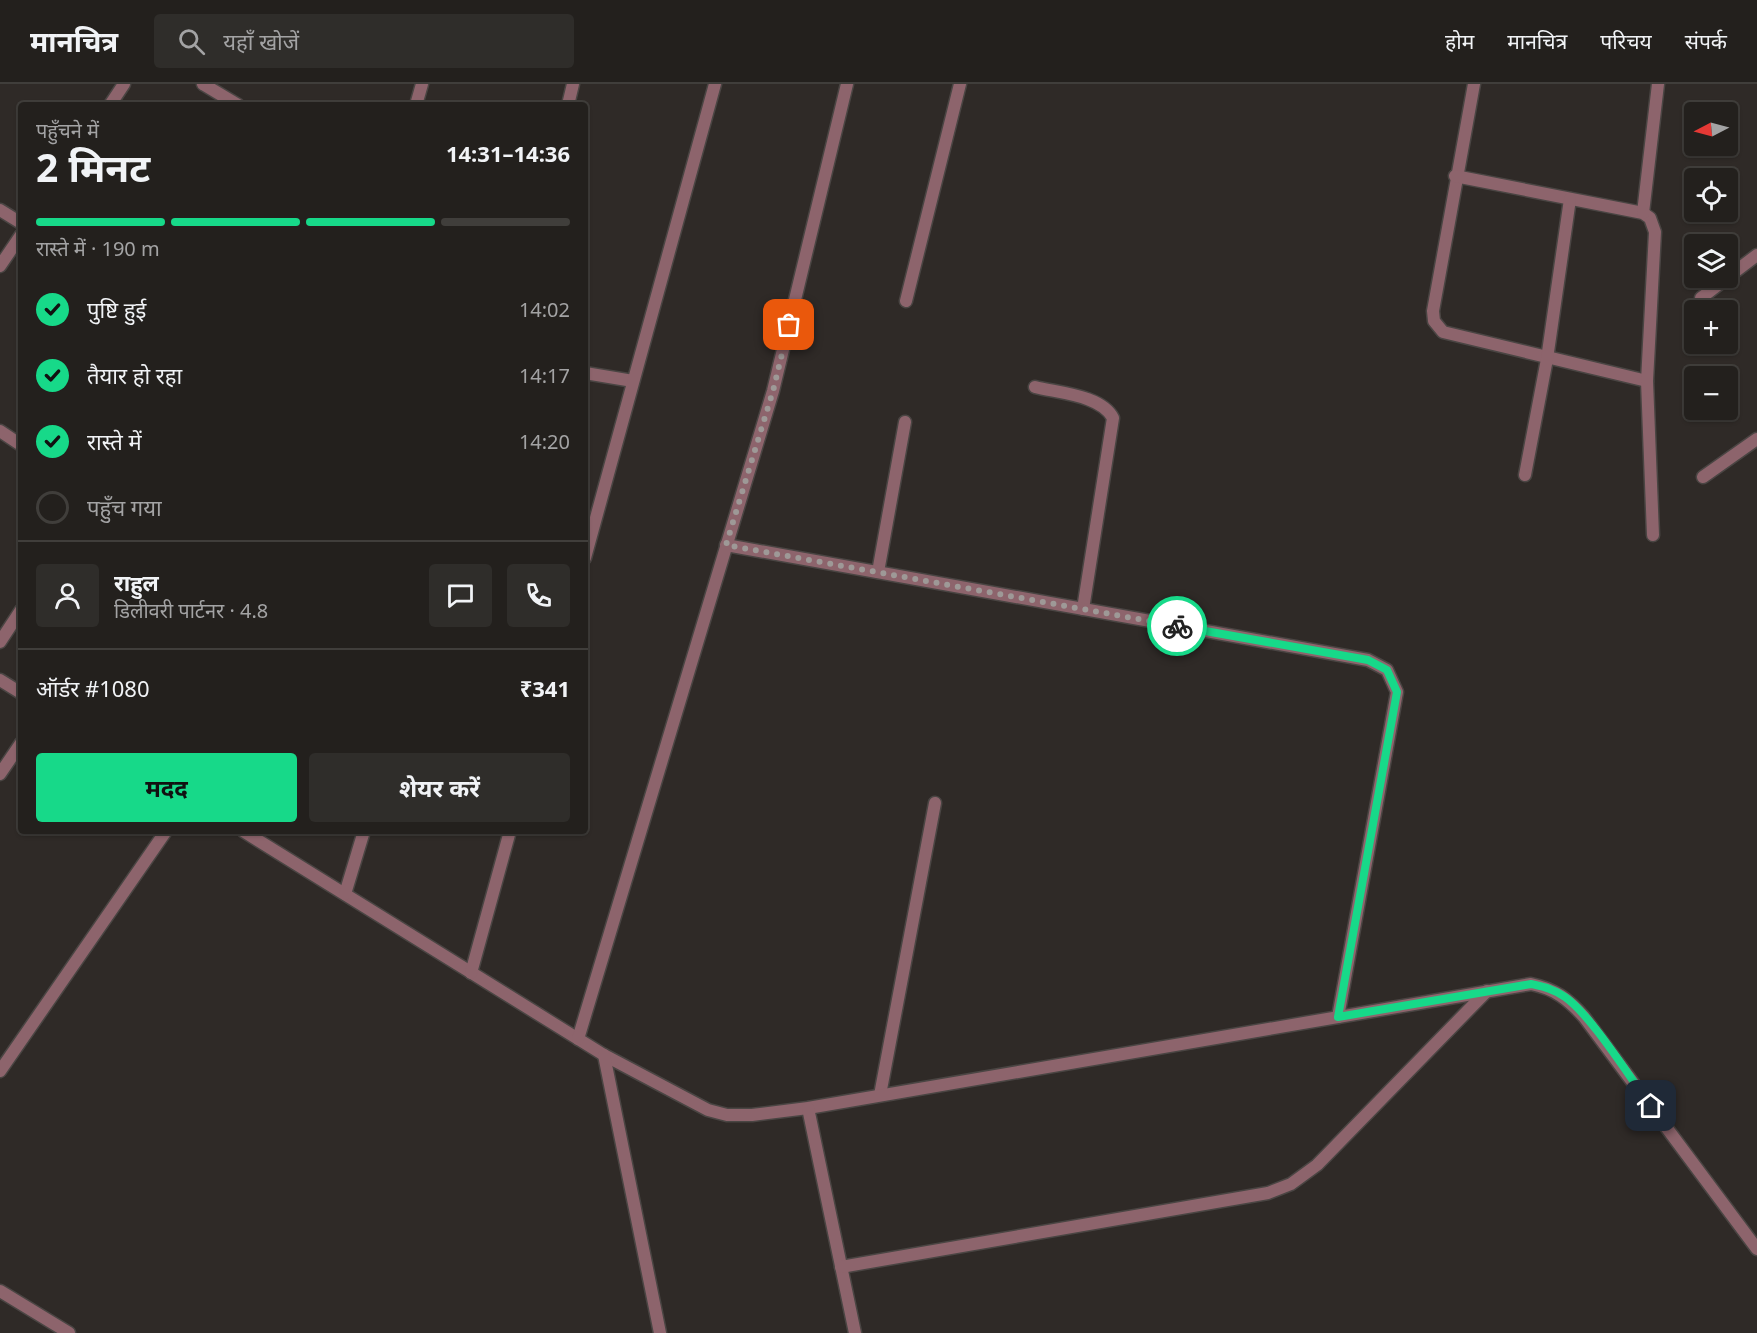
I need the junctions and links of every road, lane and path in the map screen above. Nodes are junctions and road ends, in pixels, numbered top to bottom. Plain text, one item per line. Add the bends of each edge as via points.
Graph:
1 (124, 84) edge
2 (203, 84) edge
3 (422, 84) edge
4 (573, 84) edge
5 (715, 84) edge
6 (847, 84) edge
7 (960, 84) edge
8 (1474, 84) edge
9 (1658, 84) edge
10 (112, 102) edge
11 (233, 102) edge
12 (417, 102) edge
13 (569, 102) edge
14 (1455, 176) junction
15 (1570, 199) junction
16 (0, 210) edge
17 (1643, 213) junction
18 (18, 221) edge
19 (18, 240) edge
20 (1757, 255) edge
21 (0, 266) edge
22 (1738, 269) edge
23 (1714, 288) edge
24 (1701, 298) dead end
25 (906, 301) dead end
26 (1547, 359) junction
27 (588, 374) edge
28 (633, 381) junction
29 (1647, 381) junction
30 (1035, 387) dead end
31 (905, 422) dead end
32 (0, 432) edge
33 (1757, 439) edge
34 (18, 443) edge
35 (1525, 476) dead end
36 (1703, 477) dead end
37 (1653, 535) dead end
38 (726, 545) junction
39 (588, 547) edge
40 (878, 572) junction
41 (1083, 609) junction
42 (18, 615) edge
43 (0, 642) edge
44 (0, 680) edge
45 (18, 691) edge
46 (18, 747) edge
47 (0, 774) edge
48 (934, 803) dead end
49 (164, 834) edge
50 (248, 834) edge
51 (363, 834) edge
52 (509, 834) edge
53 (345, 894) junction
54 (471, 973) junction
55 (1487, 991) junction
56 (1338, 1017) junction
57 (578, 1039) junction
58 (604, 1055) junction
59 (0, 1071) edge
60 (880, 1095) junction
61 (808, 1108) junction
62 (1757, 1249) edge
63 (841, 1267) junction
64 (0, 1291) edge
65 (69, 1333) edge
66 (660, 1333) edge
67 (855, 1333) edge

1 - 10 street
2 - 11 street
3 - 12 street
4 - 13 street
5 - 28 street
6 - 38 street via 773,391
7 - 25 street
8 - 14 street
9 - 17 street
14 - 15 street
14 - 26 street via 1434,321 1443,332
15 - 17 street
15 - 26 street
16 - 18 street
17 - 29 street via 1650,218 1655,232
19 - 21 street
20 - 22 street
23 - 24 street
26 - 29 street
26 - 35 street
27 - 28 street
28 - 39 street
29 - 37 street
30 - 41 street via 1097,403 1108,409 1113,418
31 - 40 street
32 - 34 street
33 - 36 street
38 - 40 street
38 - 57 street
40 - 41 street
41 - 56 street via 1368,660 1387,670 1397,692
42 - 43 street
44 - 45 street
46 - 47 street
48 - 60 street
49 - 59 street
50 - 53 street
51 - 53 street
52 - 54 street
53 - 54 street
54 - 57 street
55 - 56 street
55 - 62 street via 1531,984 1567,998
55 - 63 street via 1317,1165 1291,1184 1268,1193
56 - 60 street
57 - 58 street
58 - 61 street via 708,1110 727,1115
58 - 66 street
60 - 61 street
61 - 63 street
63 - 67 street
64 - 65 street

